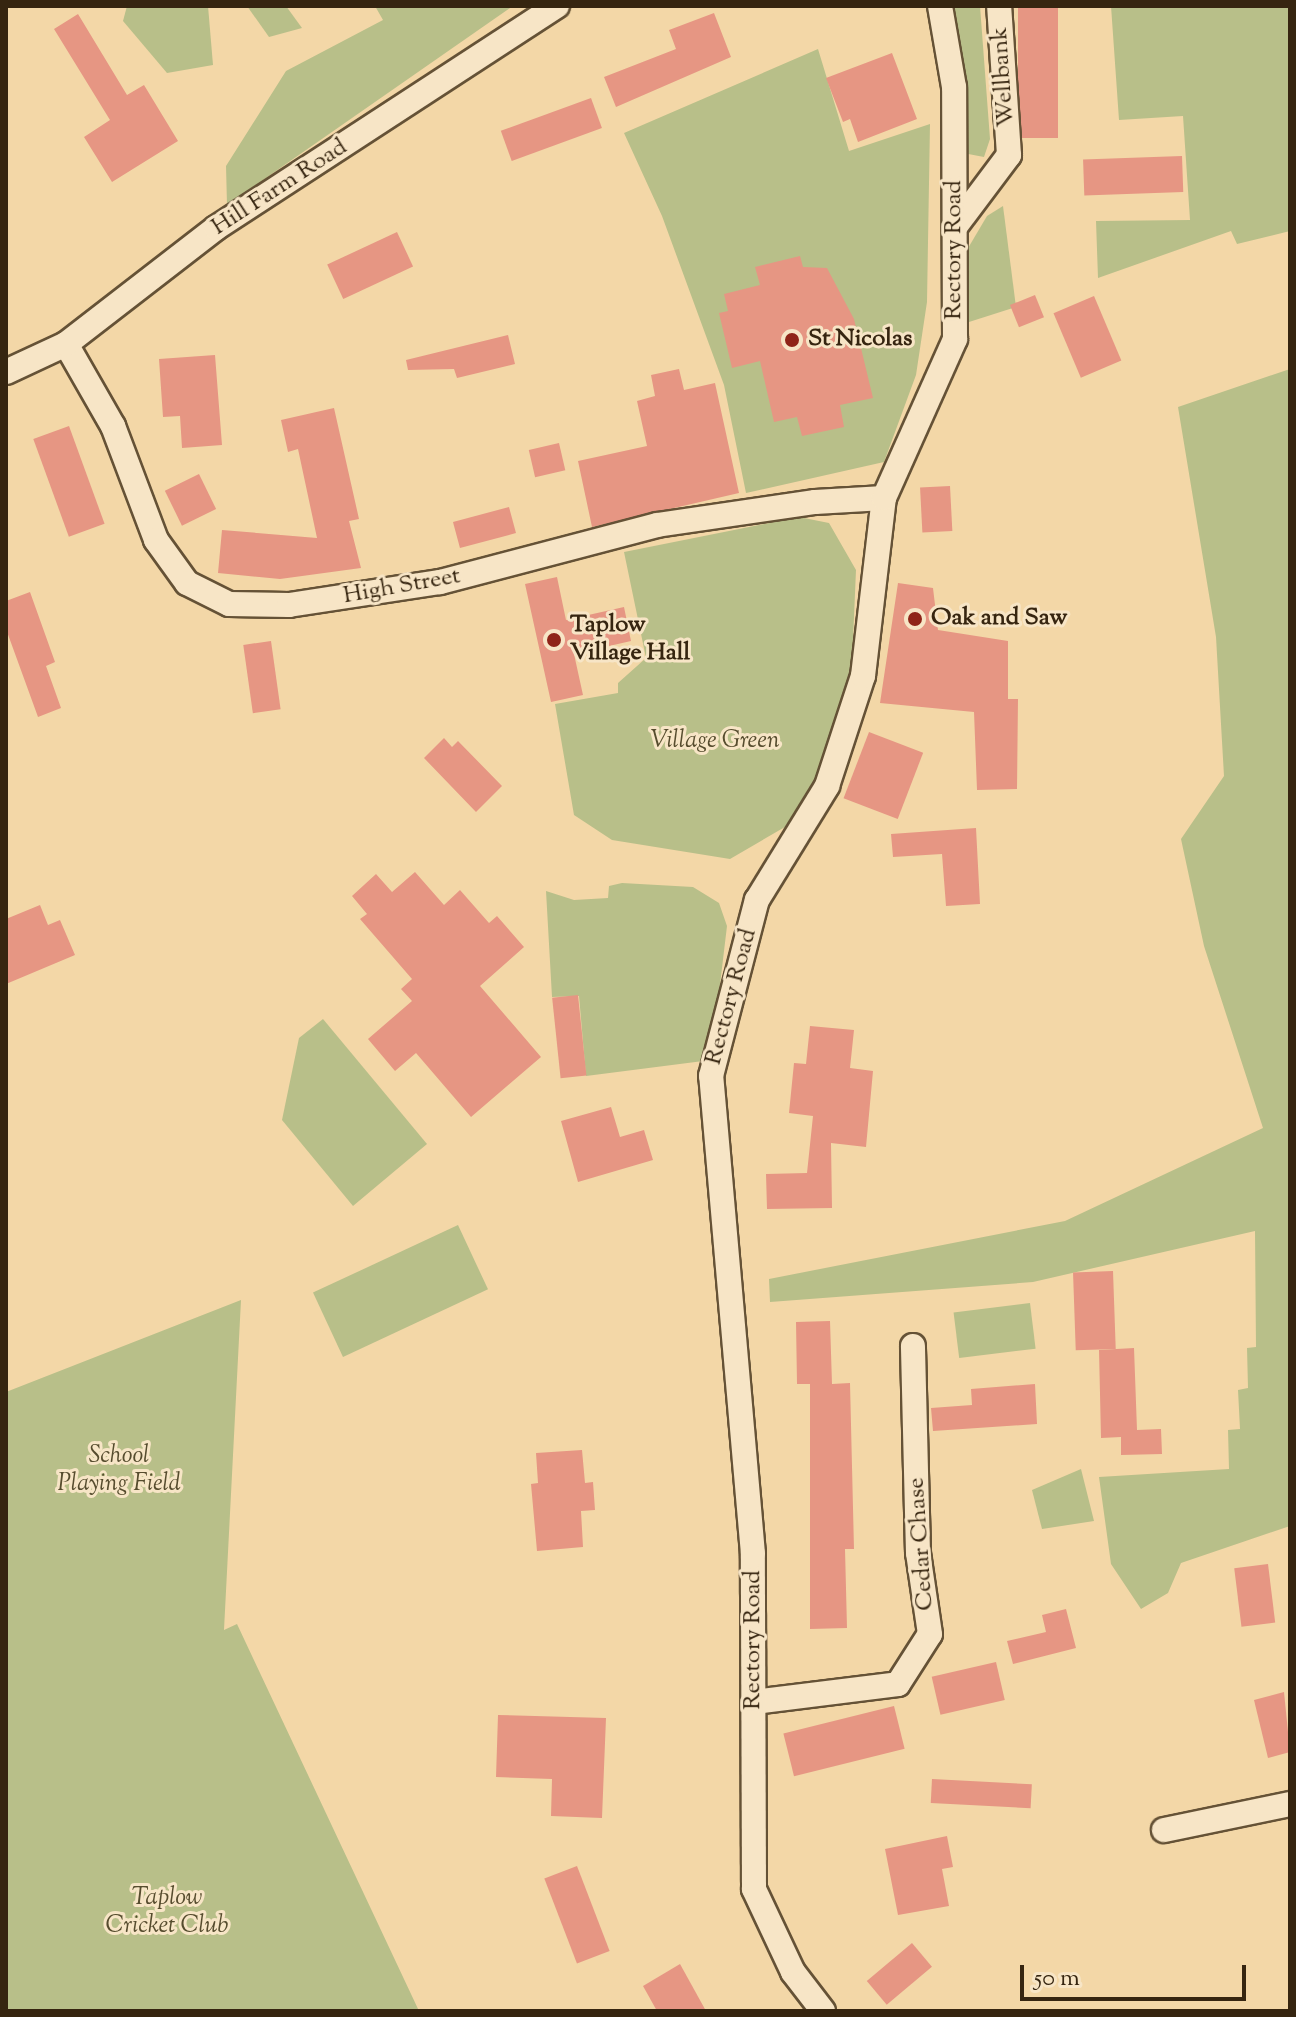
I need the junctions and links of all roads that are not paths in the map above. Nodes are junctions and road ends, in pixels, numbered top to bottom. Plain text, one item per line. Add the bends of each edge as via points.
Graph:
1 (557, 6) edge
2 (940, 6) edge
3 (999, 6) edge
4 (955, 227) junction
5 (66, 344) junction
6 (6, 372) edge
7 (884, 498) junction
8 (913, 1346) dead end
9 (754, 1702) junction
10 (1290, 1804) edge
11 (1164, 1830) dead end
12 (823, 2011) edge

1 - 5 street, Hill Farm Road via 216,228
2 - 4 street, Rectory Road via 954,87
3 - 4 street, Wellbank via 1009,155
4 - 7 street, Rectory Road via 955,339
5 - 6 street, Hill Farm Road
5 - 7 street, High Street via 113,426 156,540 187,583 229,604 289,605 440,582 657,525 815,502
7 - 9 street, Rectory Road via 863,676 827,786 757,900 711,1076 753,1554
8 - 9 street, Cedar Chase via 918,1553 930,1634 898,1684
9 - 12 street, Rectory Road via 754,1889 793,1972
10 - 11 street

